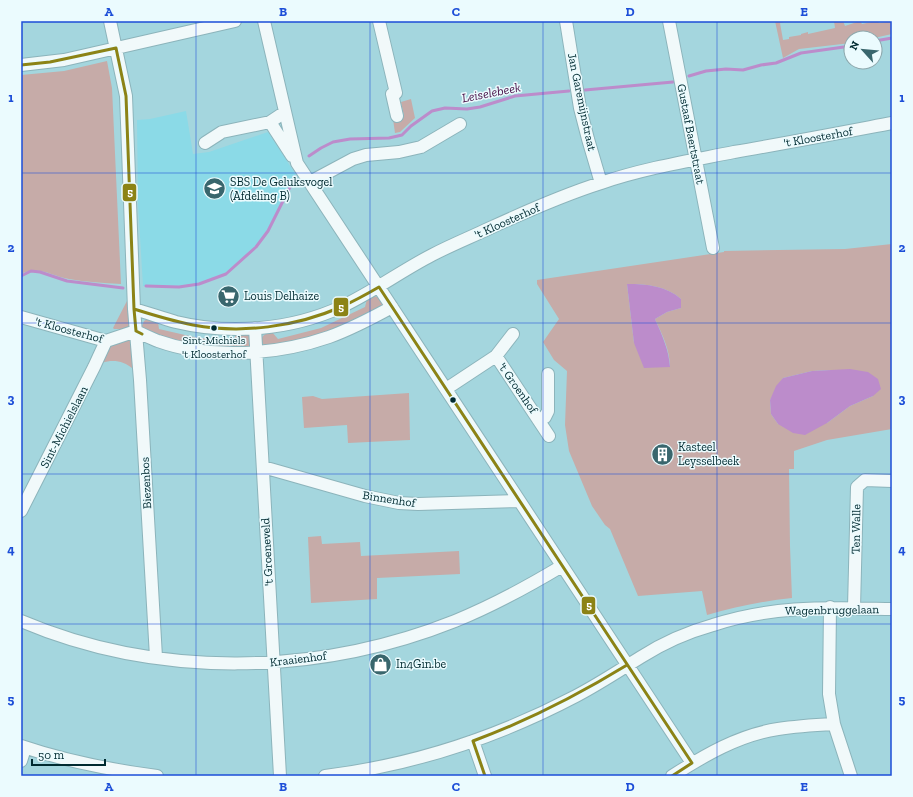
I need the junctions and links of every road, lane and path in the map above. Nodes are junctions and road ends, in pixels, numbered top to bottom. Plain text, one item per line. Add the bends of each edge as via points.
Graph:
1 (110, 21) edge
2 (235, 21) edge
3 (264, 21) edge
4 (379, 21) edge
5 (566, 21) edge
6 (669, 21) edge
7 (116, 48) junction
8 (21, 65) edge
9 (285, 112) junction
10 (397, 116) dead end
11 (270, 122) junction
12 (892, 123) edge
13 (460, 124) dead end
14 (205, 143) dead end
15 (696, 159) junction
16 (297, 163) junction
17 (310, 182) junction
18 (601, 183) junction
19 (712, 248) dead end
20 (379, 287) junction
21 (392, 307) junction
22 (134, 309) junction
23 (21, 317) edge
24 (255, 328) junction
25 (136, 331) junction
26 (513, 334) dead end
27 (106, 341) junction
28 (256, 352) junction
29 (496, 356) junction
30 (548, 374) dead end
31 (446, 389) junction
32 (540, 420) junction
33 (549, 436) dead end
34 (263, 467) junction
35 (892, 480) edge
36 (519, 501) junction
37 (21, 511) edge
38 (562, 566) junction
39 (830, 608) junction
40 (854, 608) junction
41 (892, 609) edge
42 (21, 621) edge
43 (156, 658) junction
44 (274, 663) junction
45 (627, 665) junction
46 (834, 724) junction
47 (473, 741) junction
48 (23, 747) edge
49 (21, 761) edge
50 (692, 763) junction
51 (157, 776) edge
52 (280, 776) edge
53 (325, 776) edge
54 (485, 776) edge
55 (672, 776) edge
56 (851, 776) edge

1 - 7 street
2 - 7 street
3 - 9 street
4 - 10 street via 396,93 392,94
5 - 18 street, Jan Garemijnstraat via 580,108
6 - 15 street, Gustaaf Baertstraat
7 - 8 street via 50,62
7 - 22 street via 126,96
9 - 11 street
9 - 16 street
11 - 14 street via 222,132
11 - 16 street
12 - 15 street, 't Kloosterhof
13 - 17 street via 421,147 353,159
15 - 18 street, 't Kloosterhof via 660,166
15 - 19 street, Gustaaf Baertstraat
16 - 17 street
17 - 20 street
18 - 20 street, 't Kloosterhof via 556,199 448,247
20 - 21 street
20 - 24 street, 't Kloosterhof via 341,307 314,317 286,325
21 - 28 street via 330,337 298,346
21 - 31 street
22 - 24 street, 't Kloosterhof via 195,325
22 - 25 street, Biezenbos
23 - 27 street, 't Kloosterhof
24 - 28 street, 't Groeneveld
25 - 27 street, 't Kloosterhof
25 - 28 street via 158,341 205,351
25 - 43 street, Biezenbos
26 - 29 street, 't Groenhof
27 - 37 street, Sint-Michielslaan
28 - 34 street, 't Groeneveld
29 - 31 street, 't Groenhof
29 - 32 street, 't Groenhof
30 - 32 street, 't Groenhof via 548,411
31 - 36 street
32 - 33 street, 't Groenhof
34 - 36 street, Binnenhof via 399,503
34 - 44 street, 't Groeneveld
35 - 40 street, Ten Walle via 865,480 857,486
36 - 38 street
38 - 44 street, Kraaienhof via 490,606 420,634 342,654
38 - 45 street
39 - 40 street, Wagenbruggelaan
39 - 45 street, Wagenbruggelaan via 773,611 726,620 669,642
39 - 46 street via 829,694
40 - 41 street, Wagenbruggelaan
42 - 43 street, Kraaienhof via 89,644
43 - 44 street, Kraaienhof via 213,663
44 - 52 street, 't Groeneveld
45 - 47 street, Wagenbruggelaan via 547,711
45 - 50 street
46 - 50 street via 778,729 749,736 721,747
46 - 56 street
47 - 53 street, Wagenbruggelaan via 394,764
47 - 54 street
48 - 49 street
48 - 51 street via 84,764
50 - 55 street

